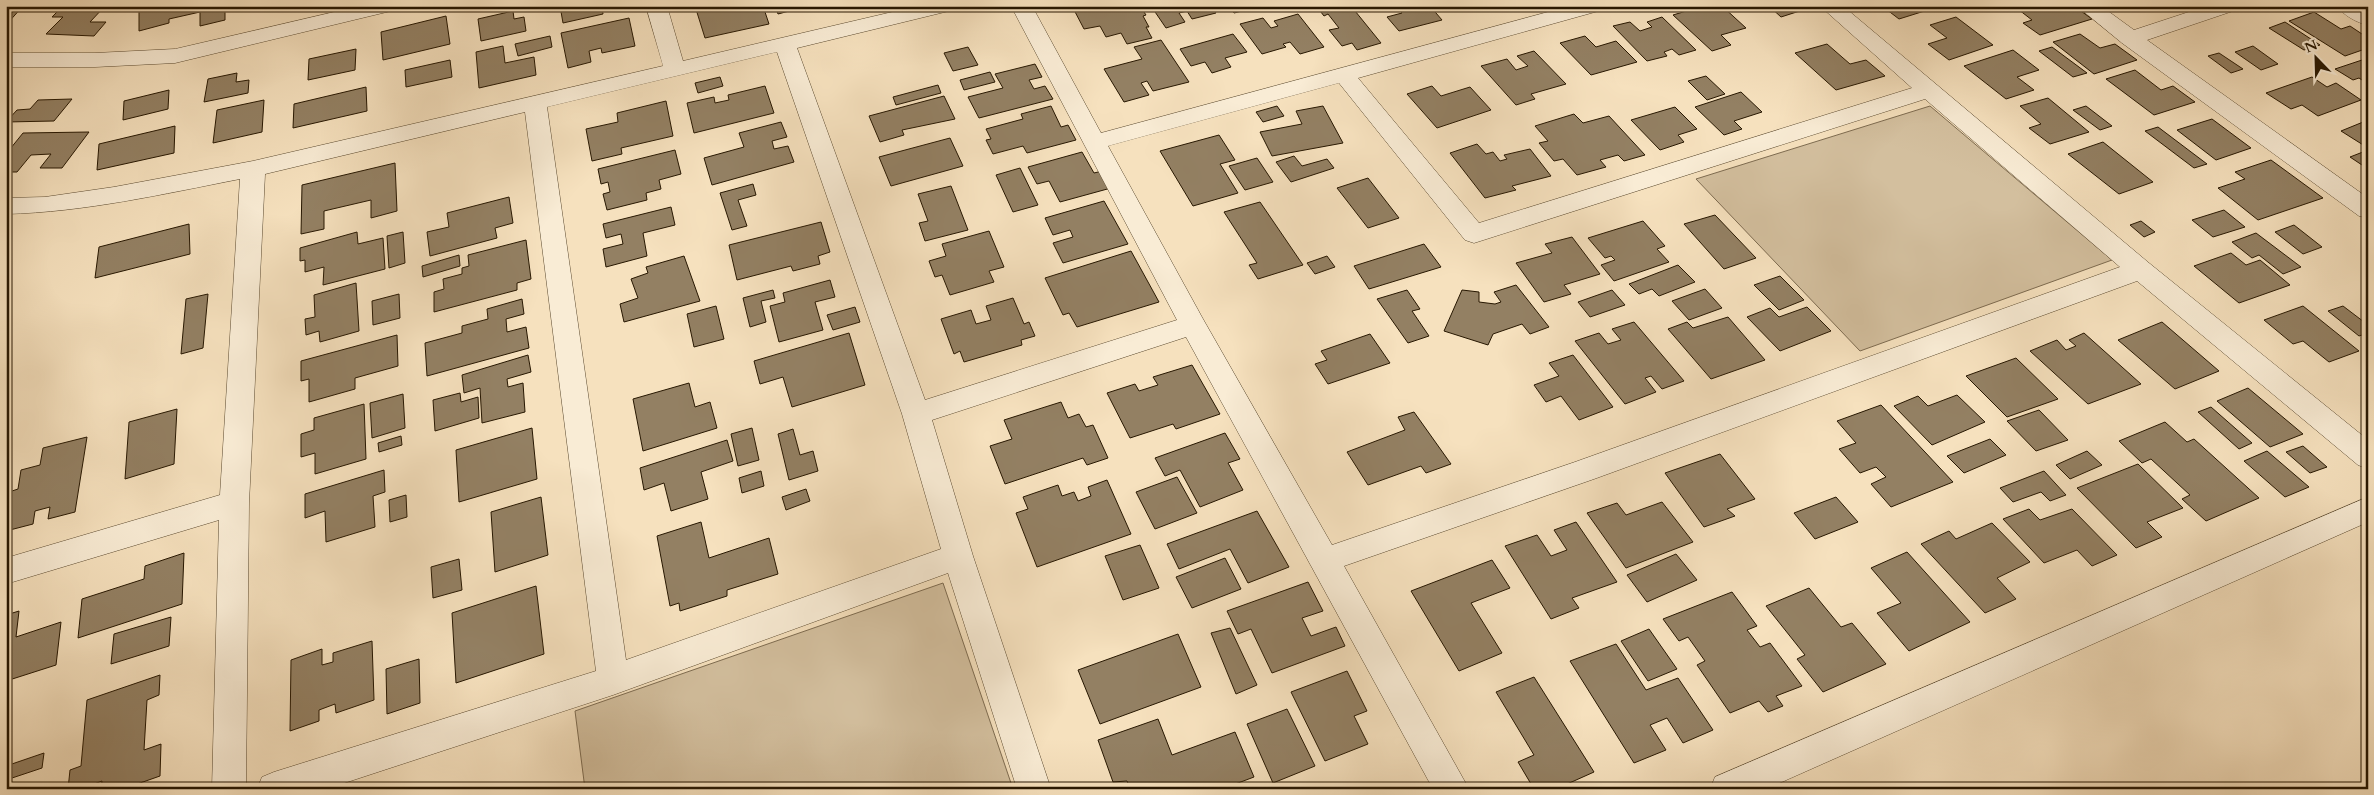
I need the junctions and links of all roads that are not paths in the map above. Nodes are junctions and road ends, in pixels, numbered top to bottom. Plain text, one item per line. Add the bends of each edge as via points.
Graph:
1 (388, 6) edge
2 (656, 6) edge
3 (946, 6) edge
4 (1022, 6) edge
5 (1595, 6) edge
6 (1830, 6) edge
7 (2087, 6) edge
8 (2229, 6) edge
9 (2347, 6) edge
10 (2368, 19) edge
11 (2130, 38) junction
12 (785, 44) junction
13 (6, 60) edge
14 (675, 70) junction
15 (1344, 75) junction
16 (1929, 90) junction
17 (535, 102) junction
18 (1096, 142) junction
19 (253, 169) junction
20 (6, 206) edge
21 (2368, 210) edge
22 (2140, 270) junction
23 (1193, 325) junction
24 (916, 414) junction
25 (2368, 458) edge
26 (234, 503) junction
27 (2368, 509) edge
28 (958, 556) junction
29 (1325, 560) junction
30 (6, 571) edge
31 (613, 680) junction
32 (229, 789) edge
33 (274, 789) edge
34 (1034, 789) edge
35 (1452, 789) edge
36 (1727, 789) edge

1 - 13 street via 175,56
2 - 14 street
3 - 12 street
4 - 18 street
5 - 15 street
6 - 16 street
7 - 11 street
8 - 11 street
9 - 10 street
11 - 21 street
12 - 14 street
12 - 24 street
14 - 17 street
15 - 16 street via 1474,234
15 - 18 street
16 - 22 street
17 - 19 street
17 - 31 street
18 - 23 street
19 - 20 street via 114,196 45,205
19 - 26 street
22 - 25 street
22 - 29 street via 1584,471
23 - 24 street
23 - 29 street
24 - 28 street
26 - 30 street
26 - 32 street
27 - 36 street
28 - 31 street
28 - 34 street
29 - 35 street
31 - 33 street

